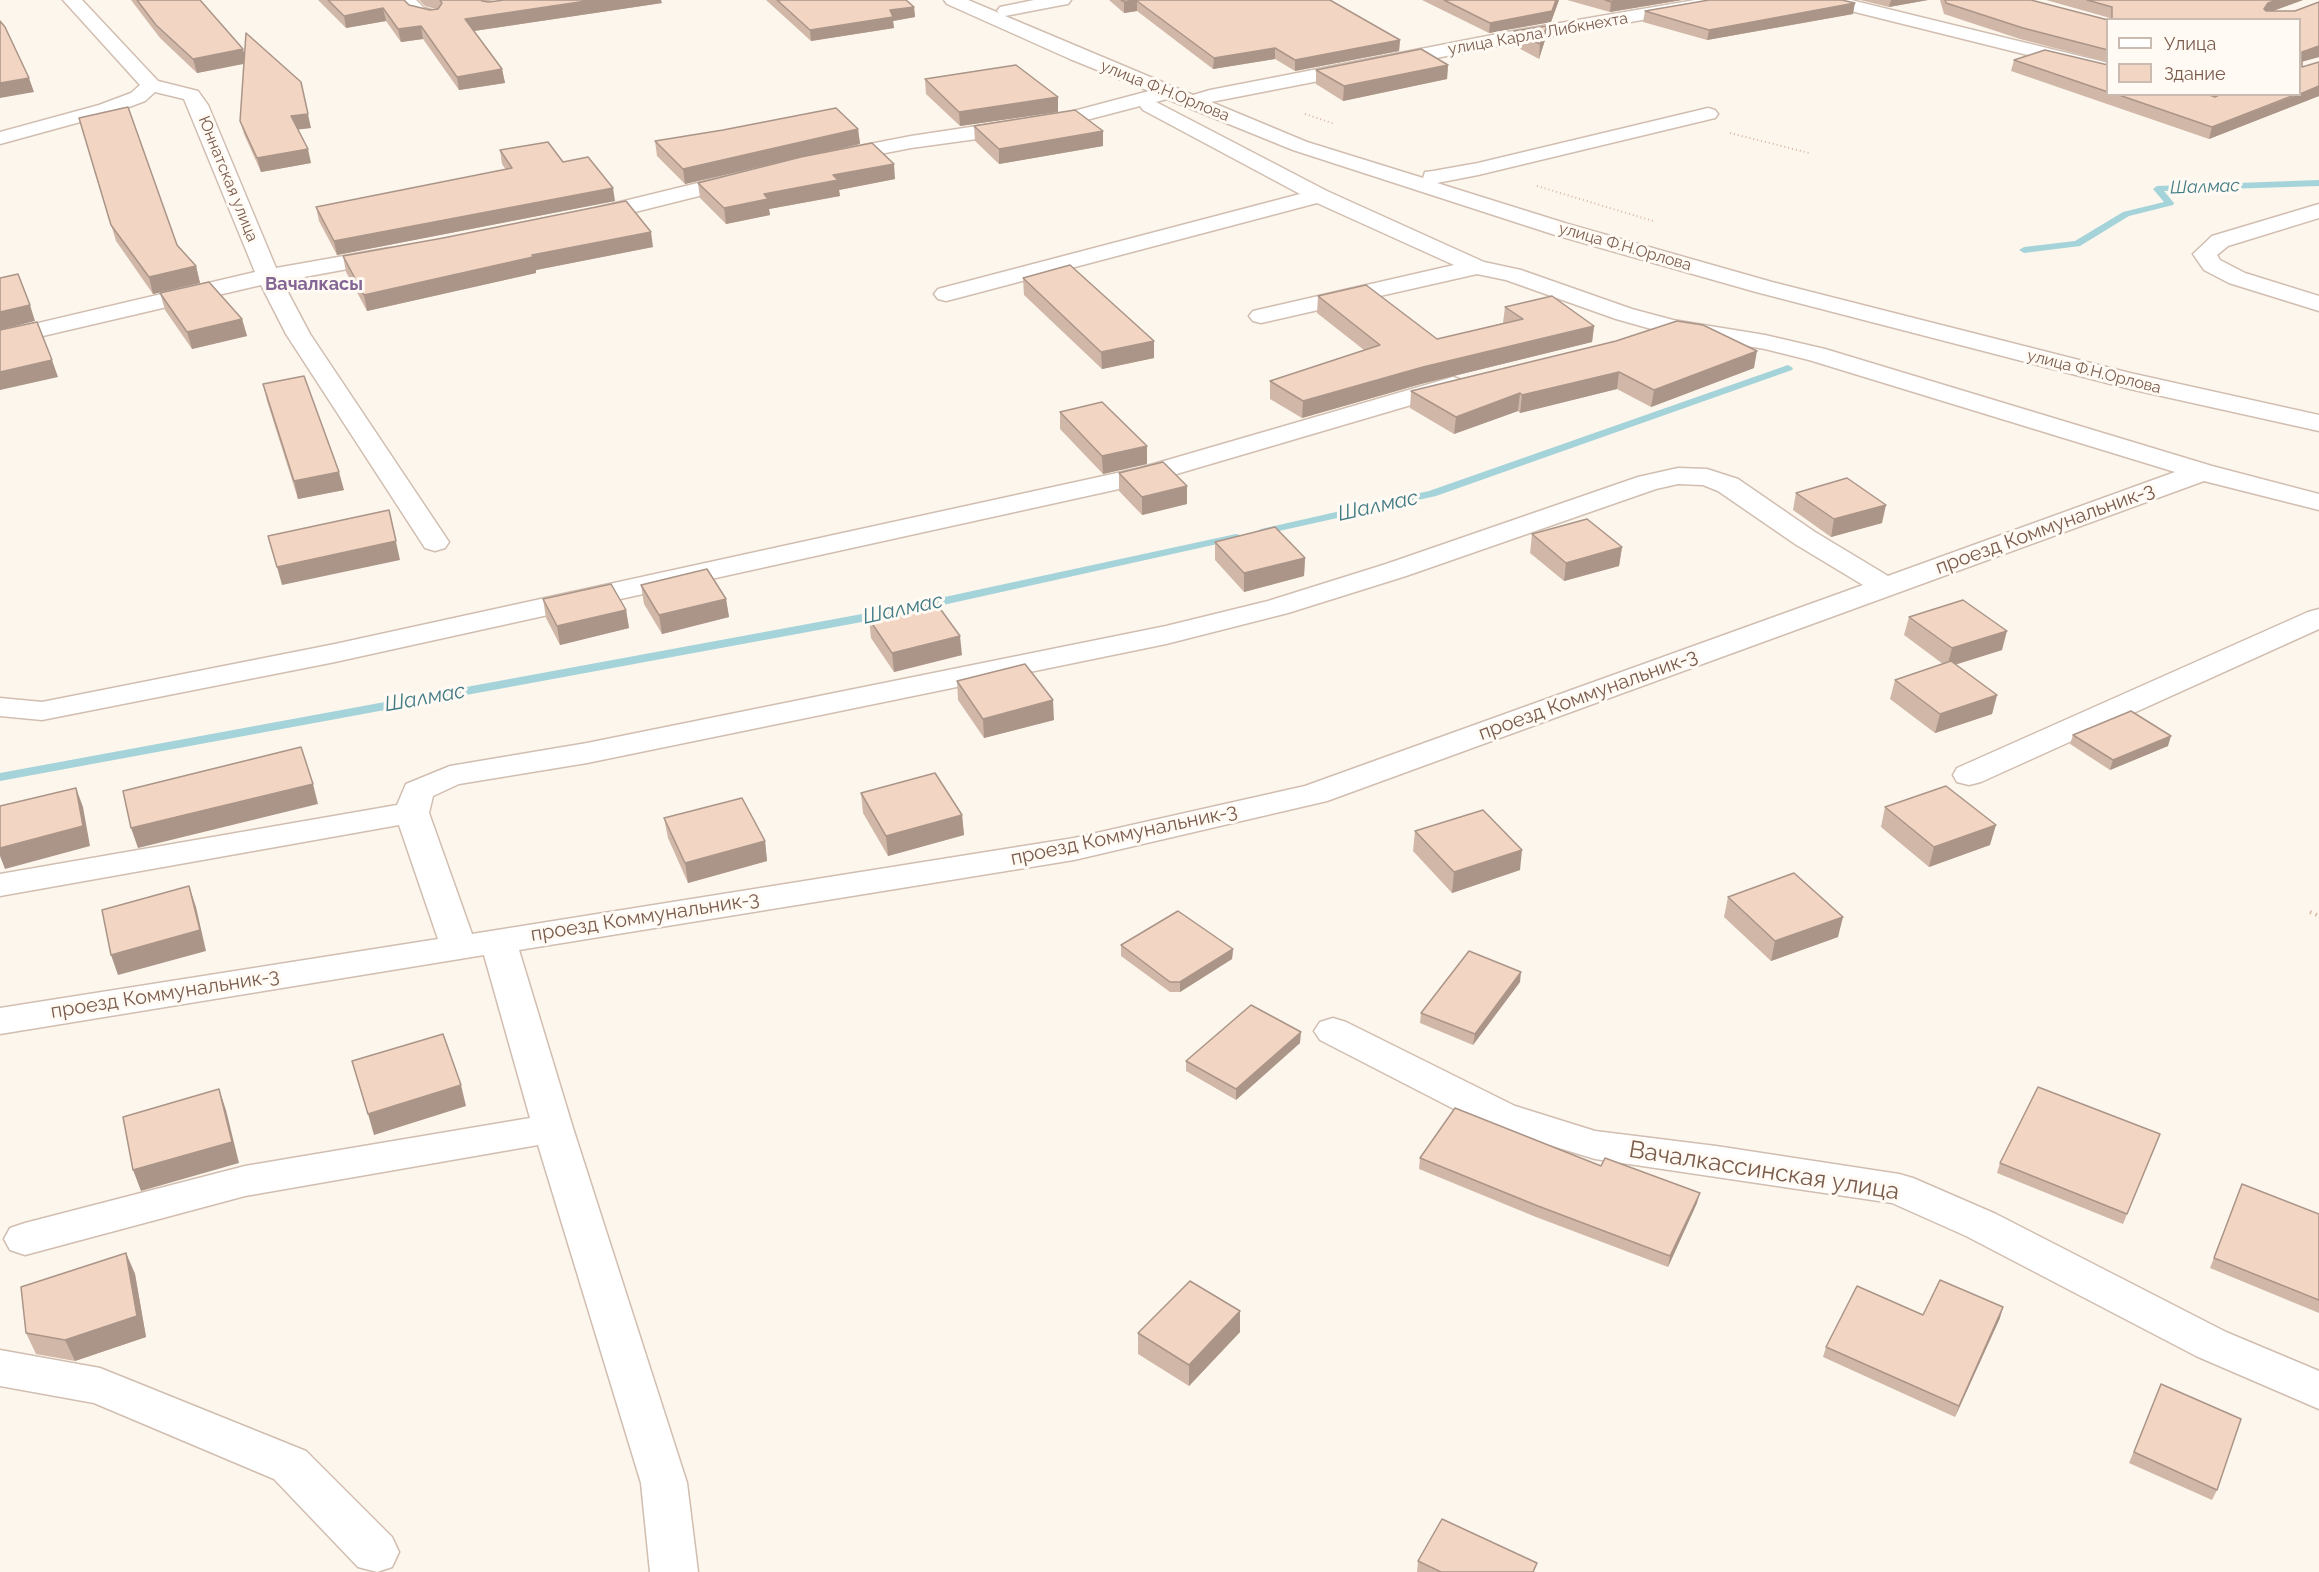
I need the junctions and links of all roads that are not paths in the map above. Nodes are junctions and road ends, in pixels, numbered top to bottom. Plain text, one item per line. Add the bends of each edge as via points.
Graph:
1 (72, 0) edge
2 (406, 0) edge
3 (953, 0) edge
4 (981, 0) edge
5 (1062, 0) edge
6 (1726, 0) edge
7 (1829, 0) edge
8 (1006, 11) junction
9 (433, 16) edge
10 (2106, 69) edge
11 (151, 85) junction
12 (1188, 95) junction
13 (1139, 100) junction
14 (35, 109) dead end
15 (1708, 114) dead end
16 (0, 138) edge
17 (812, 162) edge
18 (767, 172) edge
19 (1433, 177) junction
20 (1319, 196) junction
21 (2319, 211) edge
22 (572, 220) edge
23 (413, 251) edge
24 (1477, 267) junction
25 (268, 276) junction
26 (946, 294) dead end
27 (2319, 304) edge
28 (1261, 316) dead end
29 (1671, 327) junction
30 (0, 339) edge
31 (1633, 342) edge
32 (1476, 380) edge
33 (2319, 408) edge
34 (2319, 423) edge
35 (2202, 472) junction
36 (2319, 502) edge
37 (435, 542) dead end
38 (1886, 586) junction
39 (2319, 618) edge
40 (0, 706) edge
41 (1969, 775) dead end
42 (412, 813) junction
43 (0, 885) edge
44 (478, 944) junction
45 (0, 1021) edge
46 (1333, 1031) dead end
47 (553, 1128) junction
48 (25, 1239) dead end
49 (0, 1368) edge
50 (2319, 1391) edge
51 (375, 1552) dead end
52 (674, 1572) edge

1 - 11 street
2 - 9 street via 418,12
3 - 12 street, улица Ф.Н.Орлова
4 - 8 street, улица Ф.Н.Орлова
5 - 8 street
6 - 12 street, улица Карла Либкнехта via 1238,91
7 - 10 street
8 - 12 street, улица Ф.Н.Орлова
11 - 14 street
11 - 16 street via 138,96 106,109
11 - 25 street, Юннатская улица via 191,95 198,105
12 - 13 street, улица Карла Либкнехта
12 - 19 street, улица Ф.Н.Орлова
12 - 34 street, улица Ф.Н.Орлова via 1300,146 1560,229 1764,287 2119,379
13 - 17 street, улица Карла Либкнехта via 1028,126 911,141
13 - 20 street
15 - 19 street
18 - 22 street
19 - 33 street, улица Ф.Н.Орлова via 1742,266 2072,353
20 - 24 street
20 - 26 street
21 - 27 street via 2220,241 2204,254 2211,266 2237,278
23 - 25 street
24 - 28 street
24 - 29 street
25 - 30 street
25 - 37 street, Юннатская улица via 298,334
29 - 31 street
29 - 35 street via 1816,354
32 - 40 street via 1146,475 311,658 42,711
35 - 36 street
35 - 38 street, проезд Коммунальник-3
38 - 42 street via 1805,538 1728,485 1707,477 1678,476 1278,607 1177,632 587,753 450,776 418,791
38 - 44 street, проезд Коммунальник-3 via 1315,794 1074,849
39 - 41 street
42 - 43 street
42 - 44 street
44 - 45 street, проезд Коммунальник-3
44 - 47 street
46 - 50 street, Вачалкассинская улица via 1501,1116 1595,1145 1899,1189 1981,1225 2211,1344
47 - 48 street via 245,1181
47 - 52 street via 664,1483
49 - 51 street via 100,1386 290,1465

